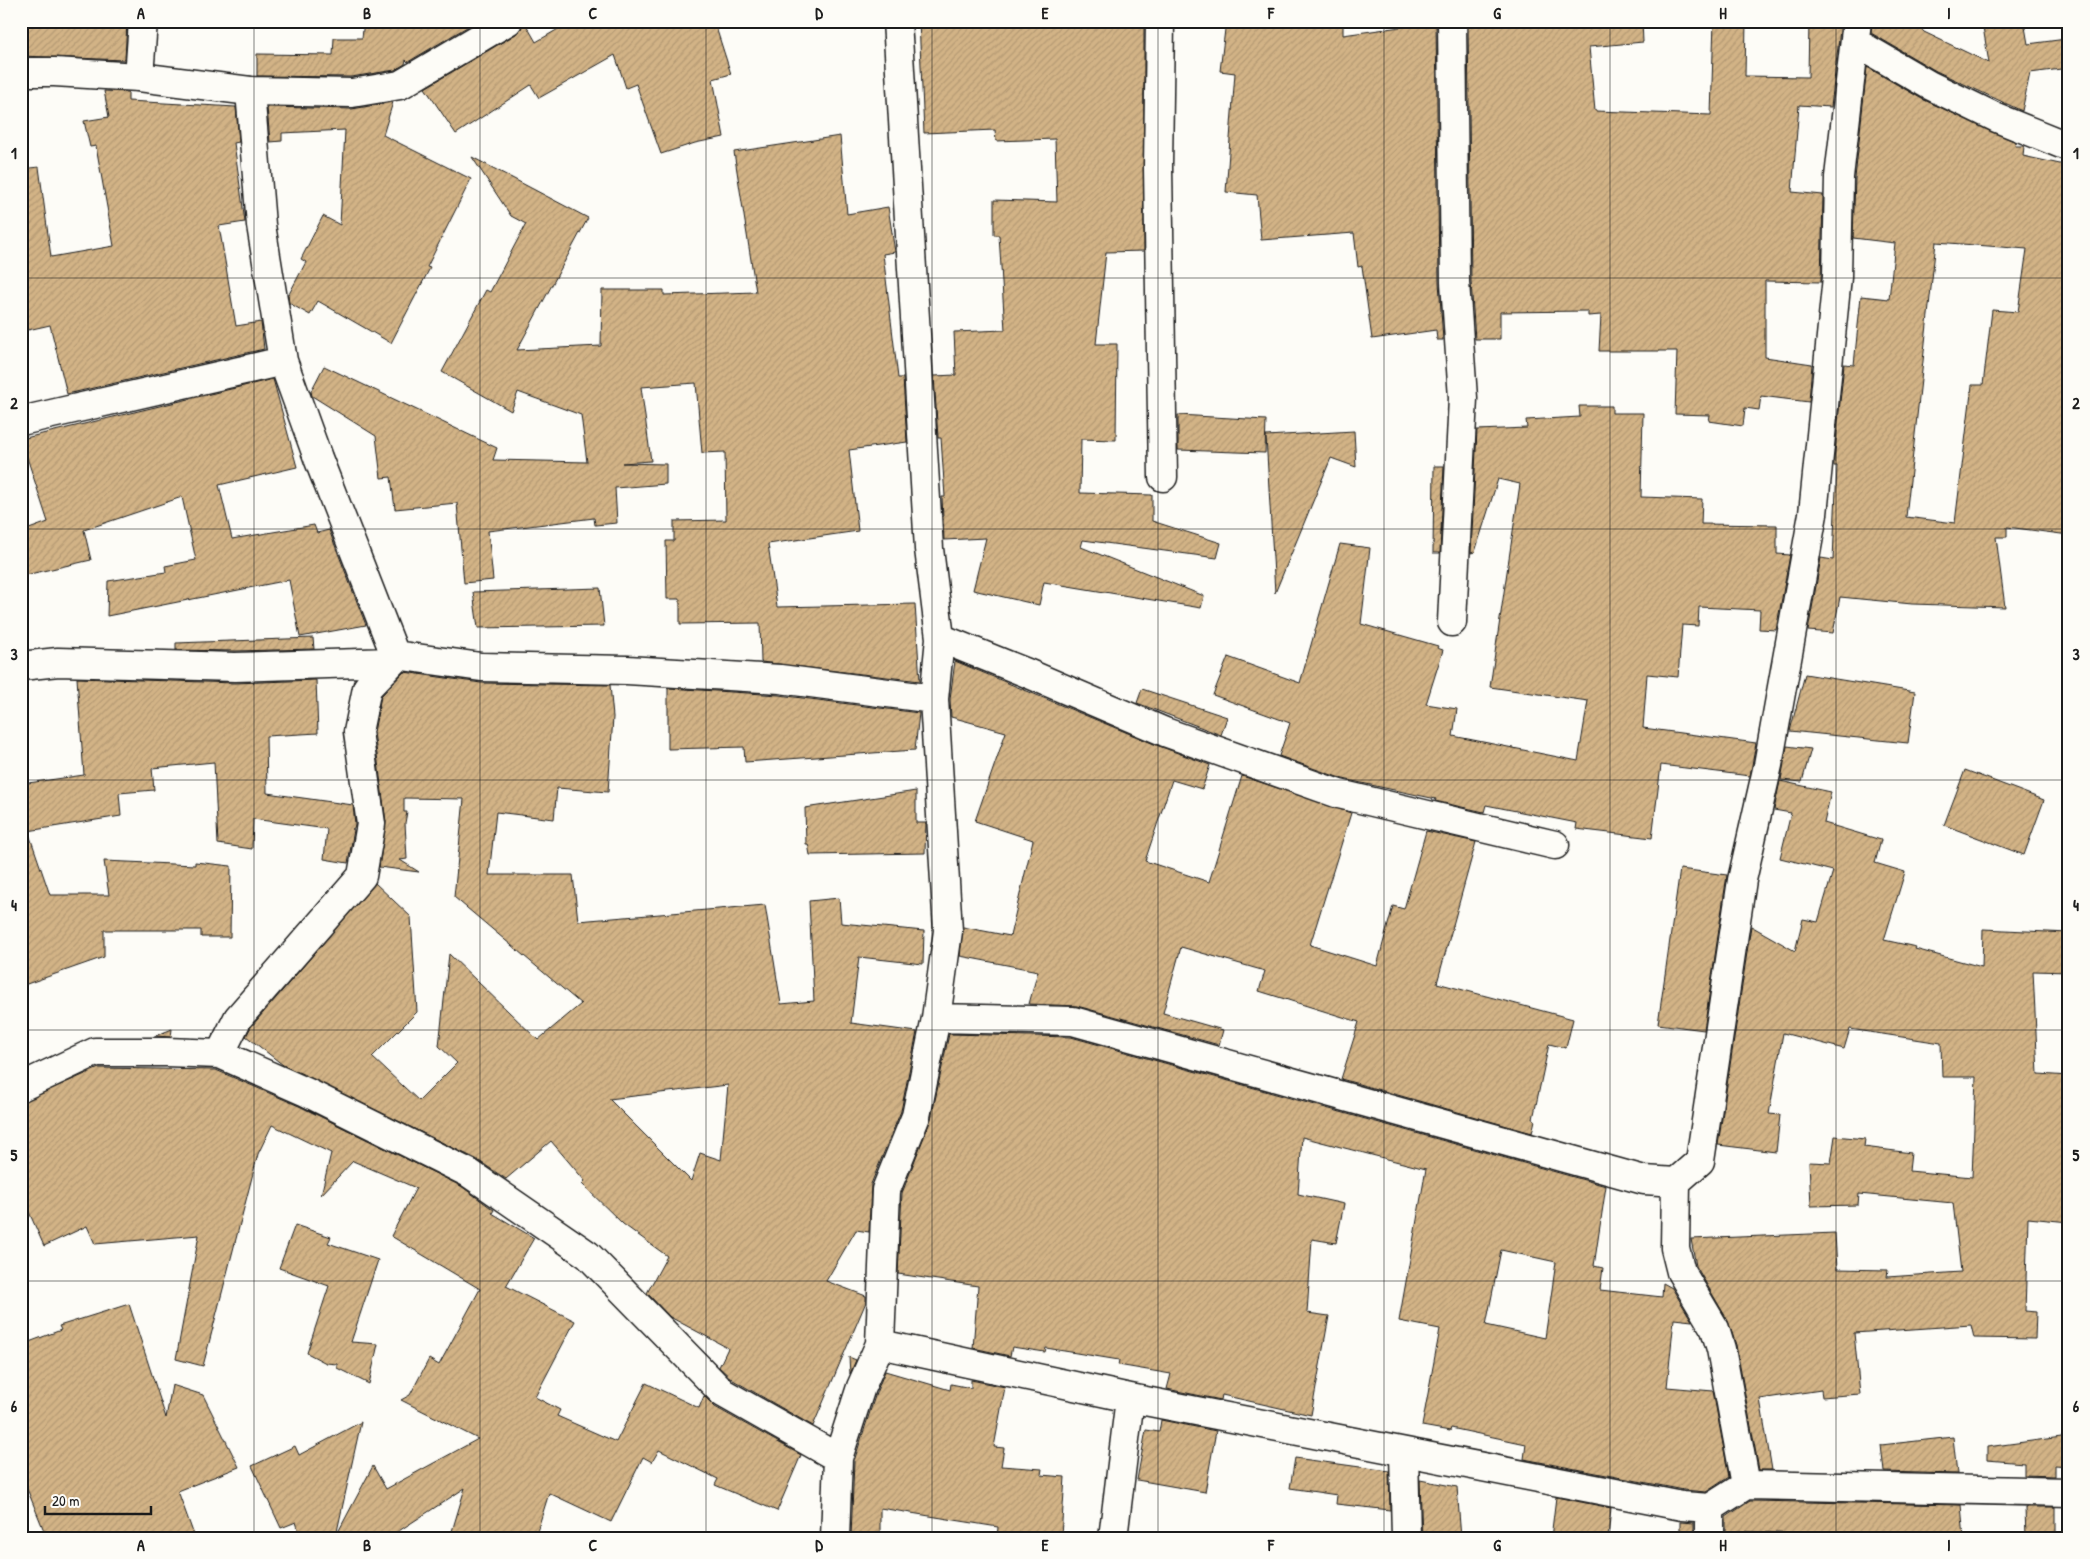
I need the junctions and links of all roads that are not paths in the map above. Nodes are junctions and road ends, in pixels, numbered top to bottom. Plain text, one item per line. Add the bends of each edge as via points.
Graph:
1 (143, 21) edge
2 (508, 21) edge
3 (897, 21) edge
4 (1160, 21) edge
5 (1452, 21) edge
6 (1856, 32) edge
7 (21, 72) edge
8 (139, 77) junction
9 (250, 91) junction
10 (2069, 147) edge
11 (283, 360) junction
12 (21, 421) edge
13 (1163, 477) dead end
14 (1452, 622) dead end
15 (940, 638) junction
16 (394, 659) junction
17 (21, 666) edge
18 (934, 699) junction
19 (1555, 845) dead end
20 (936, 1018) junction
21 (220, 1054) junction
22 (21, 1087) edge
23 (1676, 1182) junction
24 (880, 1344) junction
25 (1130, 1398) junction
26 (1404, 1452) junction
27 (838, 1458) junction
28 (1746, 1485) junction
29 (2069, 1492) edge
30 (1710, 1508) junction
31 (835, 1538) edge
32 (1113, 1538) edge
33 (1406, 1538) edge
34 (1710, 1538) edge

1 - 8 street
2 - 9 street via 400,86 352,93
3 - 15 street via 929,549
4 - 13 street via 1158,167
5 - 14 street via 1455,282 1463,398
6 - 10 street via 1929,85
6 - 23 street via 1840,177 1837,277 1813,514 1768,765 1742,880 1700,1161
7 - 8 street
8 - 9 street
9 - 11 street via 261,225
11 - 12 street
11 - 16 street
15 - 18 street
15 - 19 street via 1164,732 1338,794
16 - 17 street via 235,667 58,662
16 - 18 street via 780,679
16 - 21 street via 367,688 358,732 371,824 362,876 238,1018
18 - 20 street via 948,930
20 - 23 street via 1073,1021 1644,1180
20 - 24 street via 916,1116 886,1190
21 - 22 street via 95,1052
21 - 27 street via 469,1172 588,1255 723,1393
23 - 28 street via 1675,1248 1680,1272 1715,1329 1722,1349
24 - 25 street
24 - 27 street via 861,1387
25 - 26 street
25 - 32 street
26 - 30 street via 1682,1506
26 - 33 street
27 - 31 street
28 - 29 street
28 - 30 street
30 - 34 street

